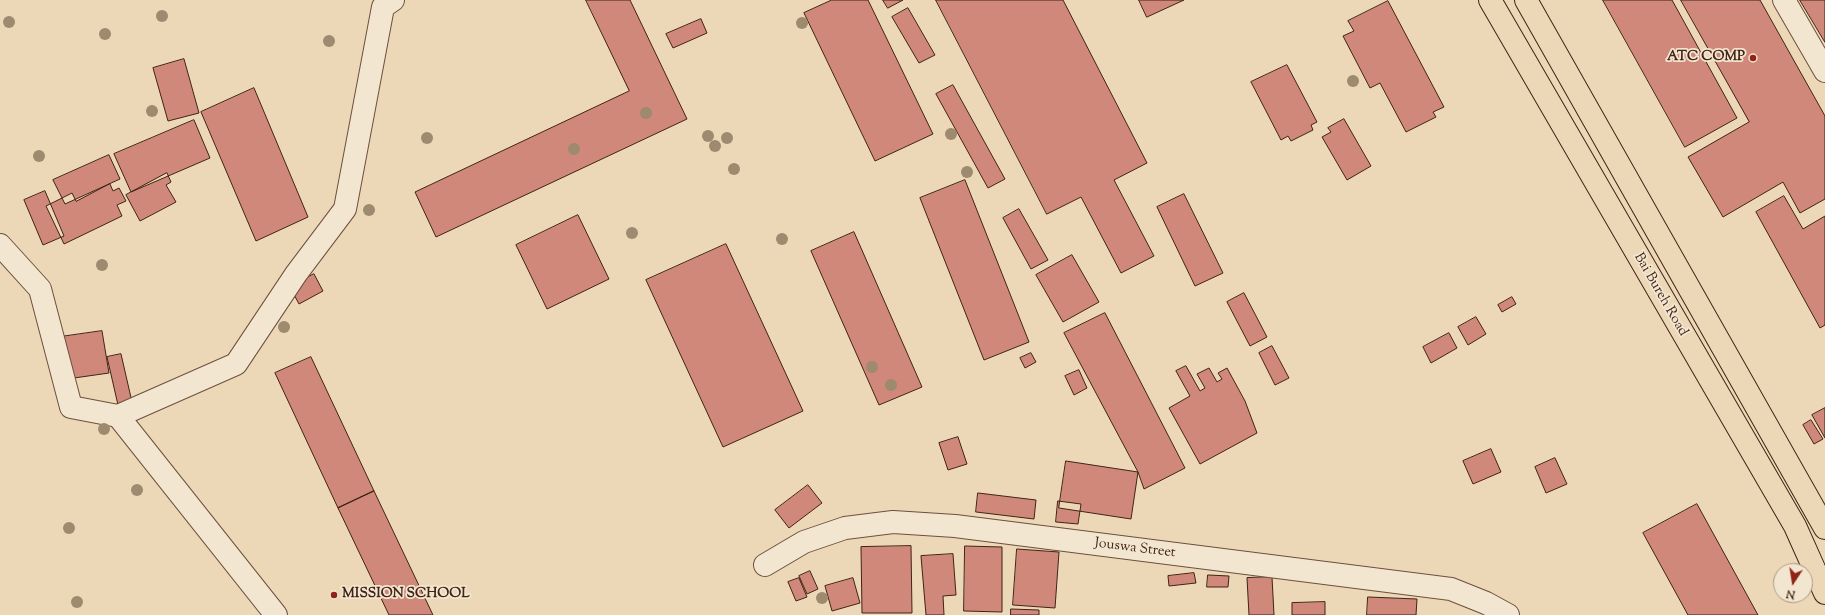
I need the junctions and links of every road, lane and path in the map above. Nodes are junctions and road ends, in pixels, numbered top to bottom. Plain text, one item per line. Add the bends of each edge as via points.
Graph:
1 (393, 0) edge
2 (1490, 0) edge
3 (1526, 0) edge
4 (1784, 0) edge
5 (1825, 71) edge
6 (0, 245) edge
7 (118, 416) junction
8 (1825, 528) edge
9 (765, 565) dead end
10 (1825, 593) edge
11 (276, 615) edge
12 (1508, 615) edge

1 - 7 street via 383,7 345,209 296,274 236,364
2 - 10 highway, Bai Bureh Road via 1795,526
3 - 8 highway, Bai Bureh Road
4 - 5 street
6 - 7 street via 40,289 71,407
7 - 11 street
9 - 12 street, Jouswa Street via 804,542 844,528 893,522 955,526 1451,589

